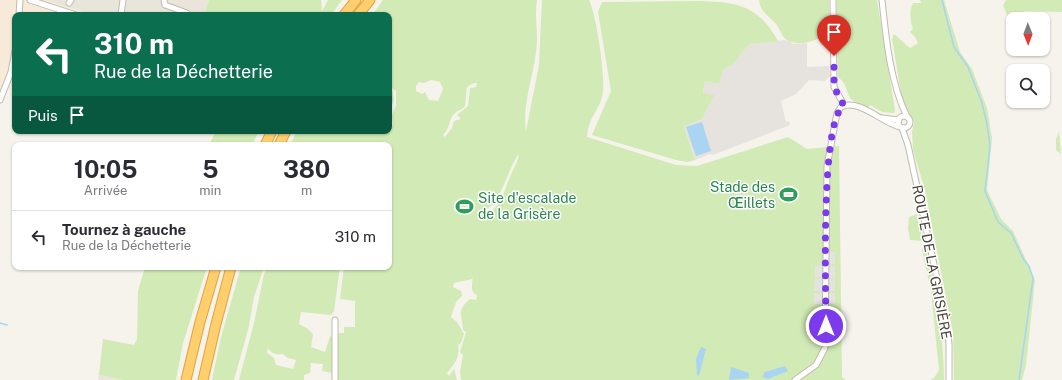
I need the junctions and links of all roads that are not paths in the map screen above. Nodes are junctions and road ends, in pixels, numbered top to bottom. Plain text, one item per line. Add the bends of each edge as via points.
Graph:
1 (20, 0) edge
2 (30, 0) edge
3 (123, 0) edge
4 (164, 0) edge
5 (356, 0) edge
6 (370, 0) edge
7 (833, 0) edge
8 (882, 0) edge
9 (19, 12) edge
10 (67, 12) edge
11 (121, 12) edge
12 (184, 12) edge
13 (346, 12) edge
14 (360, 12) edge
15 (12, 67) edge
16 (899, 98) junction
17 (0, 100) edge
18 (844, 106) junction
19 (879, 117) junction
20 (907, 117) junction
21 (899, 119) junction
22 (908, 126) junction
23 (901, 127) junction
24 (908, 145) junction
25 (215, 270) edge
26 (230, 270) edge
27 (335, 320) dead end
28 (809, 371) junction
29 (186, 380) edge
30 (203, 380) edge
31 (335, 380) edge
32 (795, 380) edge
33 (802, 380) edge
34 (949, 380) edge

1 - 9 street
2 - 10 street
3 - 11 street
4 - 12 street via 165,5
5 - 13 highway
6 - 14 highway
7 - 18 street via 834,87
8 - 16 street, ROUTE DE LA GRISIÈRE
15 - 17 street
16 - 20 street, ROUTE DE LA GRISIÈRE
16 - 21 street, ROUTE DE LA GRISIÈRE
18 - 19 street via 859,107
18 - 28 street via 837,113 827,166 825,348 820,360
19 - 21 street
19 - 23 street via 889,124
20 - 21 street
20 - 22 street, ROUTE DE LA GRISIÈRE via 910,123
21 - 23 street, ROUTE DE LA GRISIÈRE
22 - 23 street
22 - 24 street, ROUTE DE LA GRISIÈRE
23 - 24 street, ROUTE DE LA GRISIÈRE
24 - 34 street, ROUTE DE LA GRISIÈRE via 946,320
25 - 29 highway
26 - 30 highway
27 - 31 street
28 - 32 street
28 - 33 street

